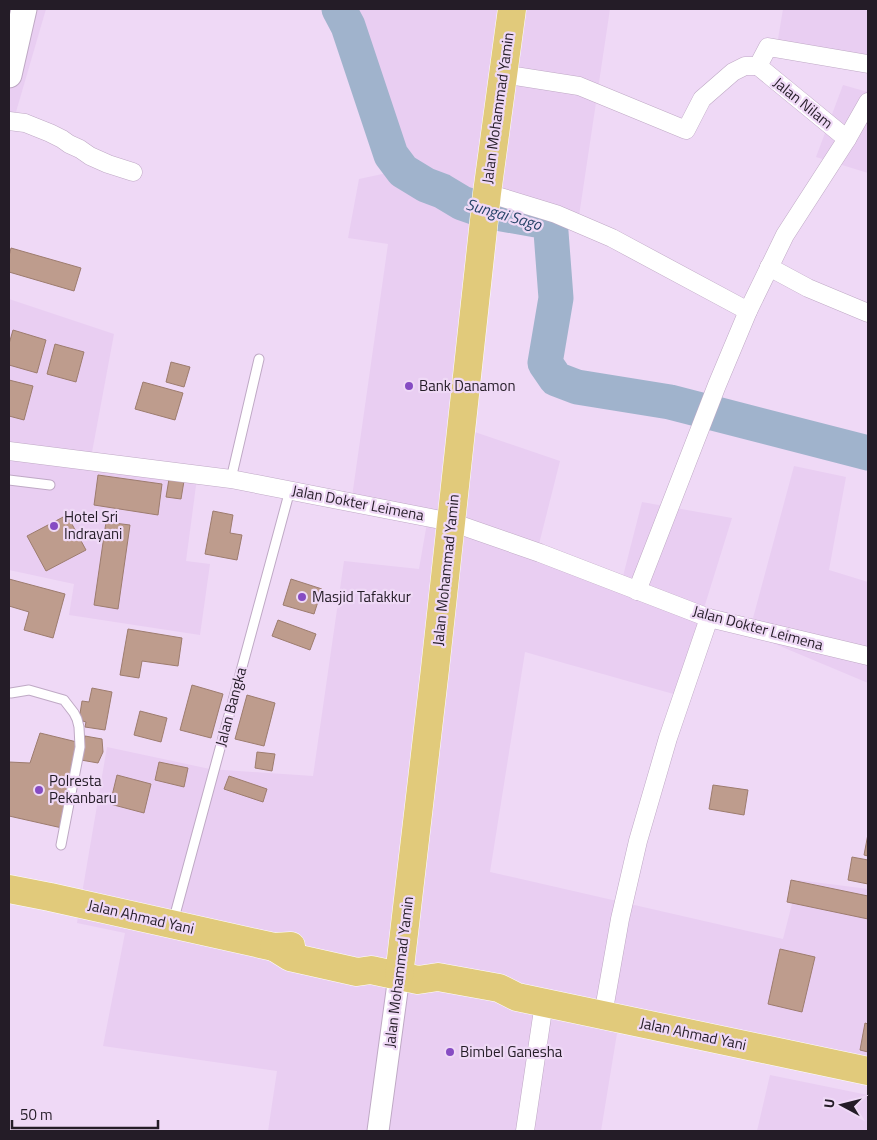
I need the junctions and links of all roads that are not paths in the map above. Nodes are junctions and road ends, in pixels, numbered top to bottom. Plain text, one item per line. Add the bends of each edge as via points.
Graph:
1 (24, 9) edge
2 (512, 9) edge
3 (868, 64) edge
4 (758, 66) junction
5 (503, 74) junction
6 (9, 75) edge
7 (868, 102) edge
8 (9, 120) edge
9 (847, 139) junction
10 (133, 172) dead end
11 (485, 207) junction
12 (770, 267) junction
13 (748, 311) junction
14 (868, 313) edge
15 (259, 359) dead end
16 (9, 451) edge
17 (231, 479) junction
18 (9, 480) edge
19 (50, 484) dead end
20 (290, 490) junction
21 (451, 522) junction
22 (638, 591) junction
23 (709, 618) junction
24 (868, 656) edge
25 (11, 693) dead end
26 (62, 845) dead end
27 (9, 889) edge
28 (172, 924) junction
29 (408, 978) junction
30 (544, 1003) junction
31 (603, 1015) junction
32 (868, 1070) edge
33 (378, 1131) edge
34 (525, 1131) edge

1 - 6 main road
2 - 5 main road, Jalan Mohammad Yamin
3 - 4 street via 768,47
4 - 5 street via 745,66 733,72 702,99 686,130 579,86
4 - 9 street, Jalan Nilam
5 - 11 main road, Jalan Mohammad Yamin
7 - 9 street
8 - 10 street via 50,133 90,156
9 - 12 street via 785,235
11 - 13 street via 556,214 612,238
11 - 21 main road, Jalan Mohammad Yamin
12 - 13 street
12 - 14 street via 808,288
13 - 22 street
15 - 17 lane
16 - 17 street, Jalan Dokter Leimena
17 - 20 street, Jalan Dokter Leimena
18 - 19 lane
20 - 21 street, Jalan Dokter Leimena
20 - 28 lane, Jalan Bangka
21 - 22 street, Jalan Dokter Leimena
21 - 29 main road, Jalan Mohammad Yamin
22 - 23 street, Jalan Dokter Leimena
23 - 24 street, Jalan Dokter Leimena
23 - 31 street via 668,738 638,841
25 - 26 lane via 29,690 64,700 77,719 80,747
27 - 28 main road, Jalan Ahmad Yani
28 - 29 main road, Jalan Ahmad Yani via 274,947 290,957 357,972 371,970
29 - 30 main road, Jalan Ahmad Yani via 436,992 497,1002 517,997
29 - 33 street, Jalan Mohammad Yamin
30 - 31 main road, Jalan Ahmad Yani
30 - 34 street
31 - 32 main road, Jalan Ahmad Yani

